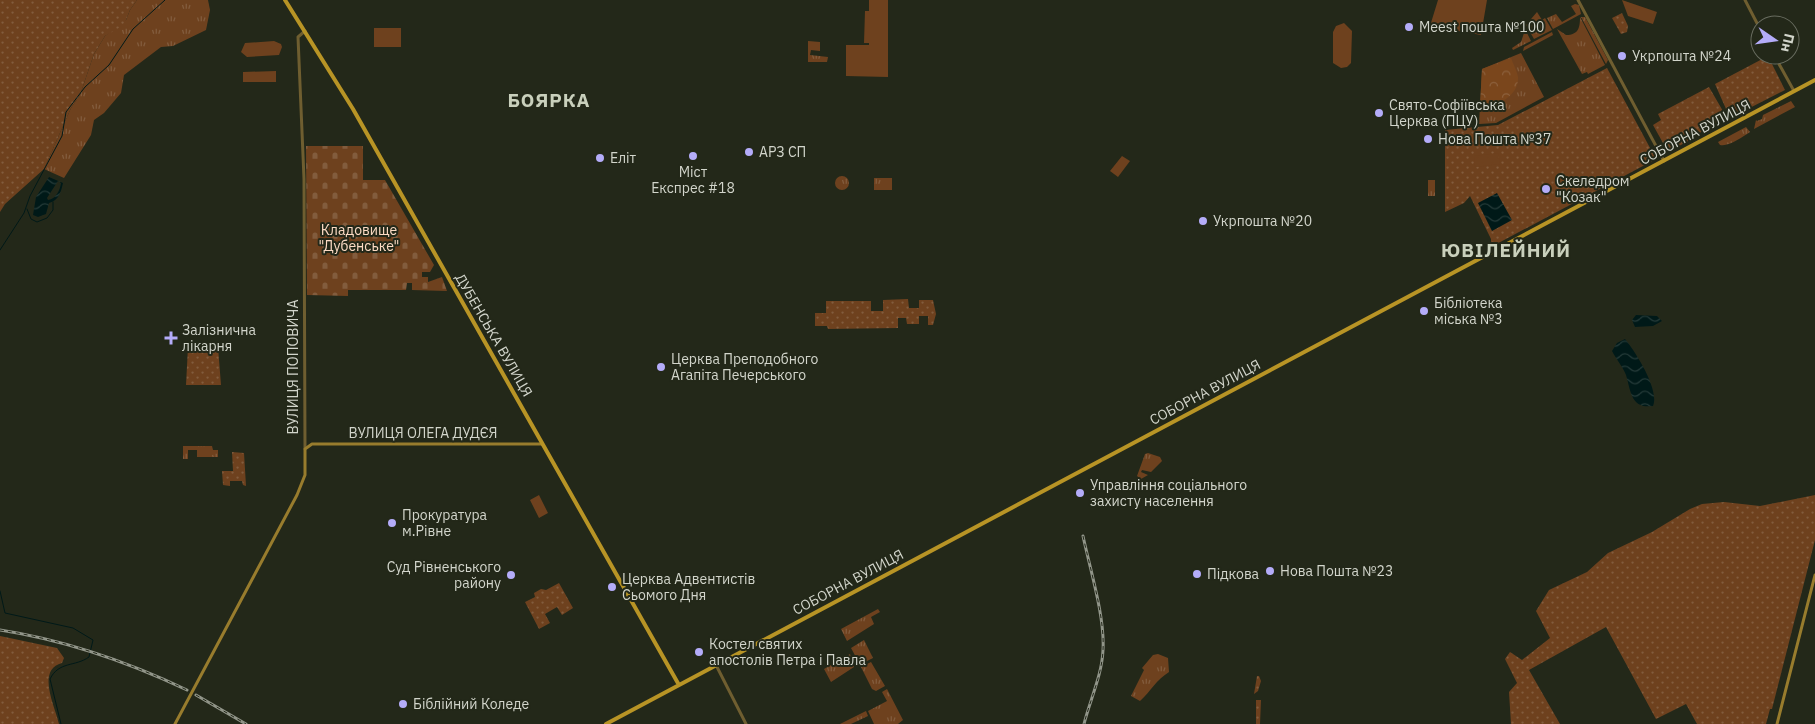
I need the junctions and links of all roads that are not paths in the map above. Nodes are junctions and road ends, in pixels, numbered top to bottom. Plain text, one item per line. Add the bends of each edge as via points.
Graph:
1 (285, 0) edge
2 (1578, 0) edge
3 (1745, 0) edge
4 (1753, 15) edge
5 (305, 31) junction
6 (1780, 65) edge
7 (1815, 80) edge
8 (1794, 91) junction
9 (1664, 161) junction
10 (542, 444) junction
11 (305, 449) junction
12 (1815, 576) edge
13 (716, 665) junction
14 (679, 685) junction
15 (175, 724) edge
16 (606, 724) edge
17 (746, 724) edge
18 (1777, 724) edge

1 - 5 main road, ДУБЕНСЬКА ВУЛИЦЯ
2 - 9 street
3 - 4 street
5 - 10 main road, ДУБЕНСЬКА ВУЛИЦЯ via 353,109
5 - 11 street, ВУЛИЦЯ ПОПОВИЧА via 298,37 304,179
6 - 8 street
7 - 8 main road, СОБОРНА ВУЛИЦЯ
8 - 9 main road, СОБОРНА ВУЛИЦЯ
9 - 13 main road, СОБОРНА ВУЛИЦЯ
10 - 11 main road, ВУЛИЦЯ ОЛЕГА ДУДЄЯ via 317,443
10 - 14 main road, ДУБЕНСЬКА ВУЛИЦЯ
11 - 15 main road, ВУЛИЦЯ ПОПОВИЧА via 302,483
12 - 18 main road
13 - 14 main road, СОБОРНА ВУЛИЦЯ
13 - 17 street
14 - 16 main road, СОБОРНА ВУЛИЦЯ

